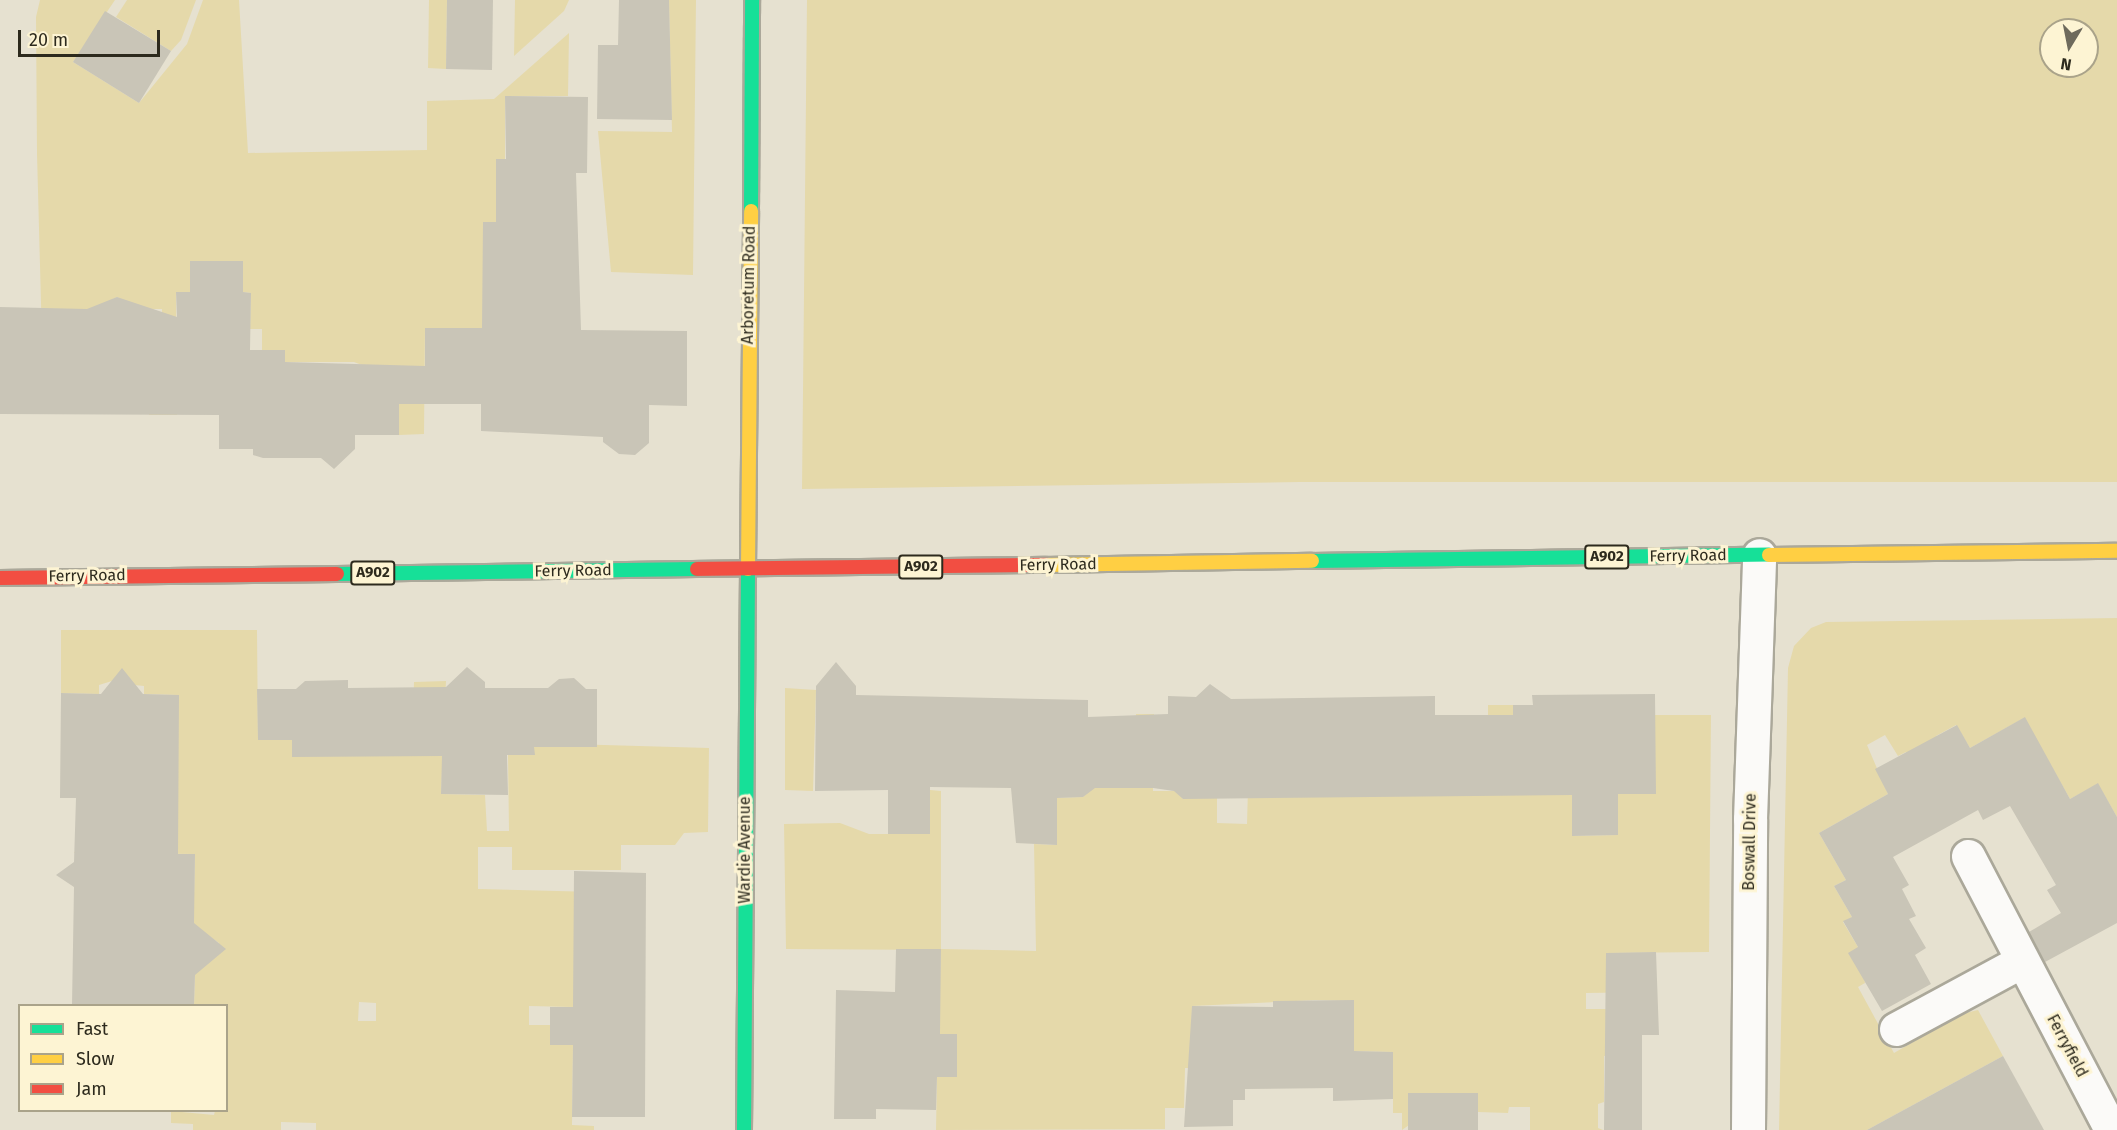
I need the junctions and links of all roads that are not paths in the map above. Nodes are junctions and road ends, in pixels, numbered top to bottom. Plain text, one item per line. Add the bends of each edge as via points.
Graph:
1 (752, 0) edge
2 (2117, 551) edge
3 (1759, 555) junction
4 (746, 569) junction
5 (0, 578) edge
6 (1968, 856) dead end
7 (2022, 961) junction
8 (1896, 1029) dead end
9 (744, 1130) edge
10 (1748, 1130) edge
11 (2111, 1130) edge

1 - 4 main road, Arboretum Road
2 - 3 main road, Ferry Road / A902
3 - 4 main road, Ferry Road / A902
3 - 10 street, Boswall Drive via 1750,819
4 - 5 main road, Ferry Road / A902
4 - 9 main road, Wardie Avenue
6 - 7 street, Ferryfield
7 - 8 street
7 - 11 street, Ferryfield

